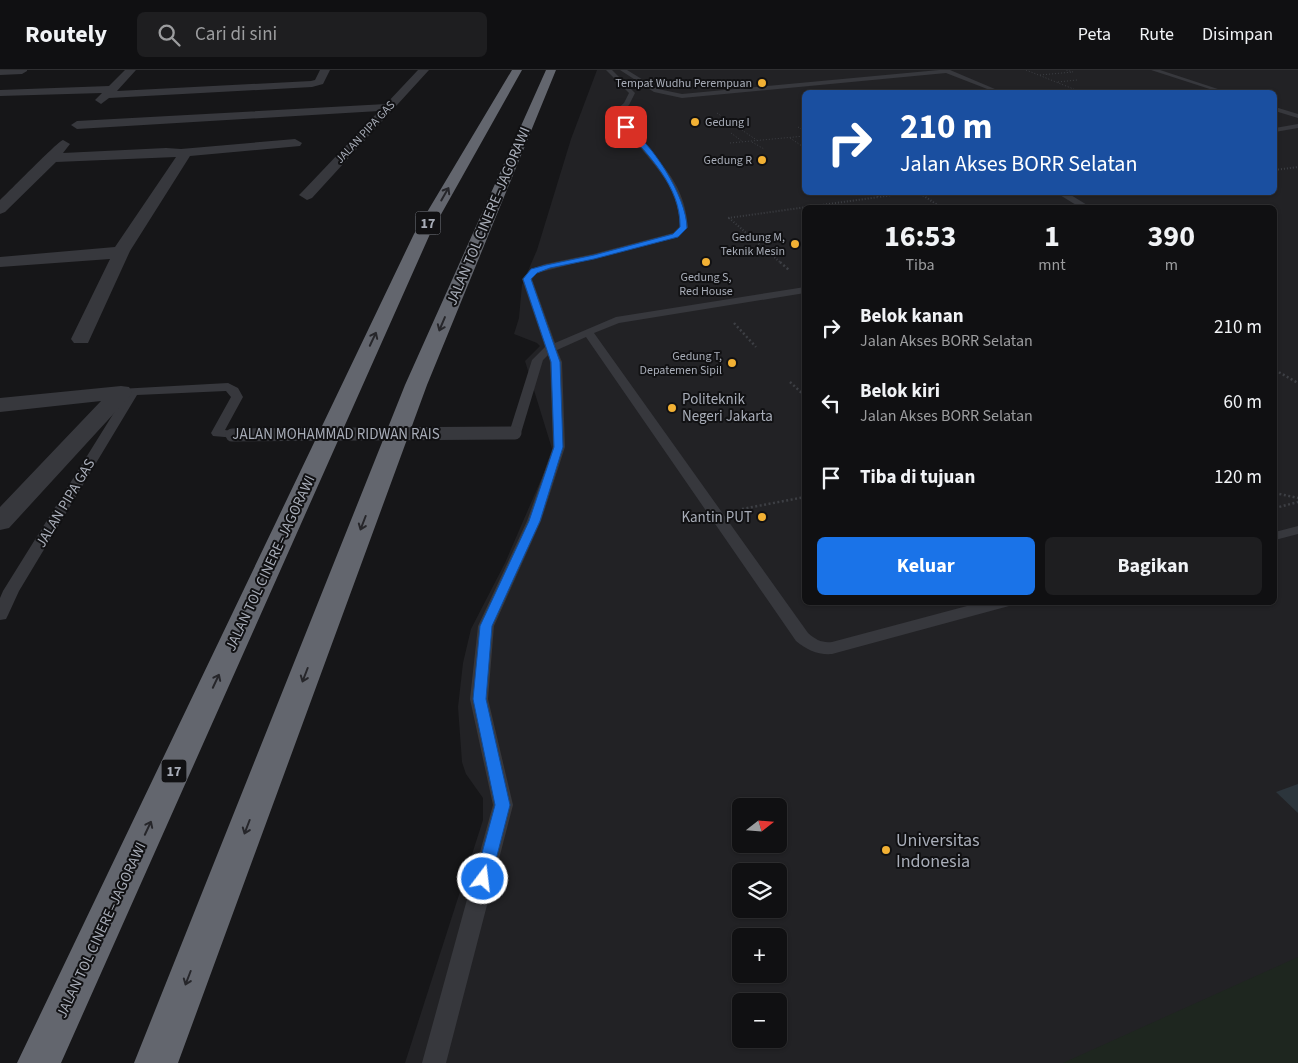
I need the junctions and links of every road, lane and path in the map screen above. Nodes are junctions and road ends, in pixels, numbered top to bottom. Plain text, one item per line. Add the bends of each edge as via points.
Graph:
1 (22, 70) edge
2 (131, 70) edge
3 (325, 70) edge
4 (424, 70) edge
5 (517, 70) edge
6 (551, 70) edge
7 (609, 70) edge
8 (623, 70) edge
9 (1026, 70) edge
10 (1068, 70) edge
11 (1078, 70) edge
12 (1154, 70) edge
13 (946, 71) edge
14 (0, 72) edge
15 (1039, 76) junction
16 (1077, 80) dead end
17 (1055, 82) junction
18 (1052, 83) dead end
19 (0, 89) edge
20 (994, 90) edge
21 (1076, 90) edge
22 (1218, 90) edge
23 (109, 92) junction
24 (0, 93) edge
25 (691, 96) junction
26 (389, 107) junction
27 (1277, 110) edge
28 (1298, 112) edge
29 (1287, 113) junction
30 (1298, 116) edge
31 (77, 125) junction
32 (798, 126) dead end
33 (1298, 126) edge
34 (802, 129) edge
35 (1277, 130) edge
36 (730, 133) dead end
37 (802, 136) edge
38 (790, 138) junction
39 (752, 141) junction
40 (758, 141) junction
41 (744, 142) junction
42 (295, 143) dead end
43 (730, 143) dead end
44 (802, 146) edge
45 (764, 149) dead end
46 (183, 153) junction
47 (52, 158) junction
48 (1298, 167) edge
49 (1277, 170) edge
50 (307, 195) dead end
51 (877, 195) edge
52 (892, 195) edge
53 (922, 195) edge
54 (1065, 195) edge
55 (879, 197) junction
56 (820, 205) edge
57 (938, 205) edge
58 (1083, 205) edge
59 (802, 208) edge
60 (0, 209) edge
61 (122, 251) junction
62 (0, 262) edge
63 (792, 272) dead end
64 (802, 290) edge
65 (588, 332) junction
66 (81, 339) dead end
67 (552, 348) junction
68 (1277, 371) edge
69 (790, 382) dead end
70 (1298, 383) edge
71 (127, 392) junction
72 (802, 393) edge
73 (0, 405) edge
74 (1277, 493) edge
75 (802, 498) edge
76 (1298, 498) edge
77 (1298, 502) edge
78 (1277, 507) edge
79 (739, 510) dead end
80 (0, 522) edge
81 (1298, 530) edge
82 (1277, 535) edge
83 (992, 605) edge
84 (0, 615) edge
85 (39, 1063) edge
86 (156, 1063) edge
87 (434, 1063) edge

1 - 14 street
1 - 19 street
2 - 23 street
3 - 23 street via 319,82 310,84
4 - 26 street, JALAN PIPA GAS
85 -> 5 highway, JALAN TOL CINERE–JAGORAWI / 17 via 422,234
6 -> 86 highway, JALAN TOL CINERE–JAGORAWI via 416,385
7 - 67 lane via 632,93 627,104 618,110 626,127 663,168 679,202 684,228 676,235 534,271 527,279
8 - 25 lane via 659,93
9 - 15 path
10 - 11 path
10 - 15 path via 1073,72
12 - 22 lane
13 - 20 lane
13 - 25 lane
15 - 17 path
16 - 17 path
17 - 18 path
17 - 21 path
23 - 24 street
23 - 31 street
25 - 40 path
26 - 31 street
26 - 50 street, JALAN PIPA GAS
27 - 29 lane
28 - 29 lane
29 - 30 lane
31 - 47 street
32 - 34 path
33 - 35 lane
36 - 41 path
37 - 38 path
38 - 40 path
38 - 44 path
39 - 40 path
39 - 41 path
39 - 45 path
41 - 43 path
42 - 46 street
46 - 47 street
46 - 61 street via 185,157
47 - 60 street
48 - 49 path
51 - 55 path
52 - 55 path
53 - 57 path
54 - 58 lane
55 - 56 path
59 - 63 path via 728,218
61 - 62 street
61 - 66 street
64 - 65 lane, JALAN MOHAMMAD RIDWAN RAIS via 616,320
65 - 67 lane, JALAN MOHAMMAD RIDWAN RAIS
65 - 83 lane via 809,643 832,648
67 - 71 lane, JALAN MOHAMMAD RIDWAN RAIS, bridge via 538,360 515,433 232,435 217,433 237,397 228,387
67 - 87 lane via 556,362 559,447 534,521 486,626 479,699 502,805
68 - 70 path
69 - 72 path
71 - 73 street, JALAN MOHAMMAD RIDWAN RAIS
71 - 80 street, JALAN PIPA GAS
71 - 84 lane, JALAN PIPA GAS
74 - 76 path
75 - 79 path
77 - 78 path
81 - 82 lane

